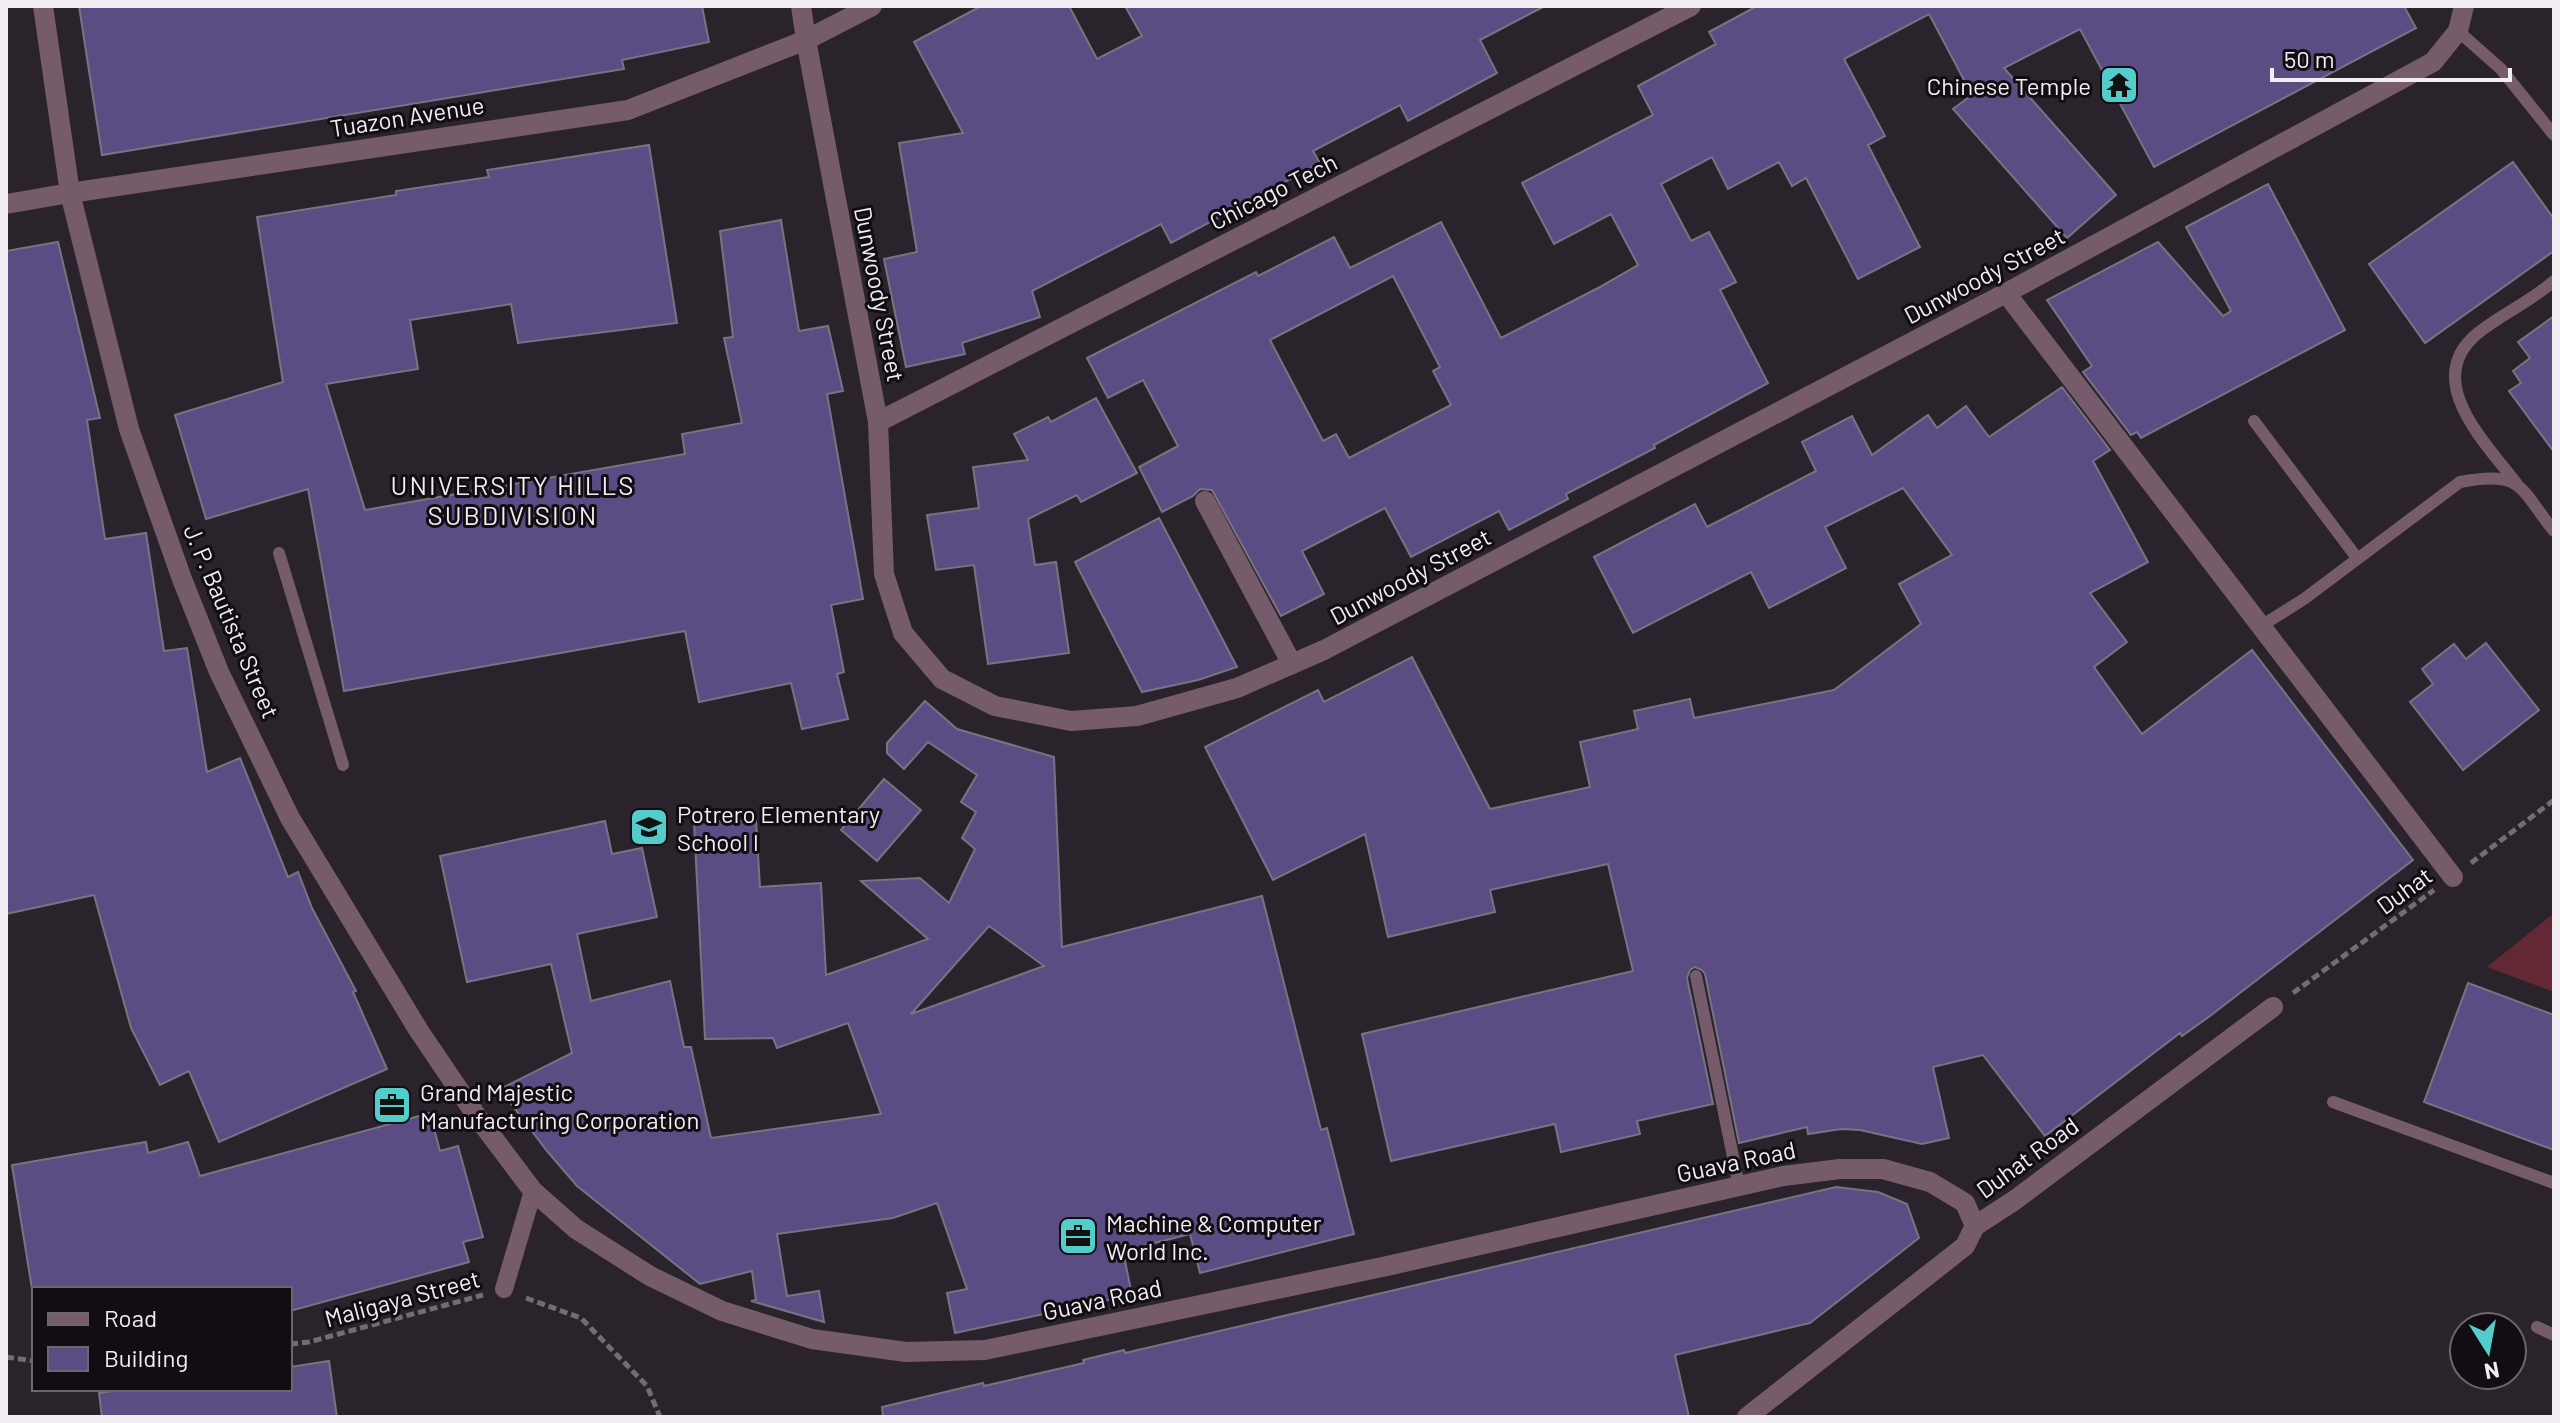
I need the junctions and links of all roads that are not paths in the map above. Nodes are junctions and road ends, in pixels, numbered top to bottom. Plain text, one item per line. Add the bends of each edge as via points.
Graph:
1 (43, 6) edge
2 (801, 6) edge
3 (872, 6) edge
4 (1691, 6) edge
5 (2464, 6) edge
6 (2458, 31) junction
7 (806, 40) junction
8 (2554, 135) edge
9 (70, 193) junction
10 (6, 204) edge
11 (2554, 281) edge
12 (2006, 293) junction
13 (2254, 421) dead end
14 (878, 422) junction
15 (2519, 486) junction
16 (1205, 501) dead end
17 (2554, 531) edge
18 (279, 553) dead end
19 (2357, 558) junction
20 (2261, 626) junction
21 (1292, 664) junction
22 (343, 765) dead end
23 (2453, 877) road end
24 (1696, 976) dead end
25 (2273, 1007) road end
26 (2333, 1102) dead end
27 (2554, 1183) edge
28 (1739, 1186) junction
29 (533, 1191) junction
30 (1975, 1226) junction
31 (504, 1289) road end
32 (2537, 1327) dead end
33 (2554, 1335) edge
34 (1747, 1417) edge

1 - 9 street, J. P. Bautista Street
2 - 7 street, Dunwoody Street
3 - 7 street, Tuazon Avenue
4 - 14 street, Chicago Tech
5 - 6 street, Dunwoody Street
6 - 8 lane via 2501,69
6 - 12 street, Dunwoody Street via 2433,62
7 - 9 street, Tuazon Avenue via 628,110
7 - 14 street, Dunwoody Street
9 - 10 street, Tuazon Avenue
9 - 29 street, J. P. Bautista Street via 129,429 219,672 290,818 419,1031
11 - 15 lane via 2477,334 2459,356 2454,372 2462,407
12 - 20 street
12 - 21 street, Dunwoody Street
13 - 19 lane
14 - 21 street, Dunwoody Street via 884,574 903,633 942,679 995,706 1071,721 1137,716 1237,688
15 - 17 lane
15 - 19 lane via 2506,479 2460,482
16 - 21 street
18 - 22 lane
19 - 20 lane
20 - 23 street
24 - 28 lane
25 - 30 street, Duhat Road
26 - 27 lane
28 - 29 street, Guava Road via 985,1350 906,1352 812,1339 722,1311 650,1276 576,1229
28 - 30 street, Guava Road via 1840,1169 1883,1169 1930,1182 1965,1203
29 - 31 street
30 - 34 street, Duhat Road via 1965,1246
32 - 33 lane

